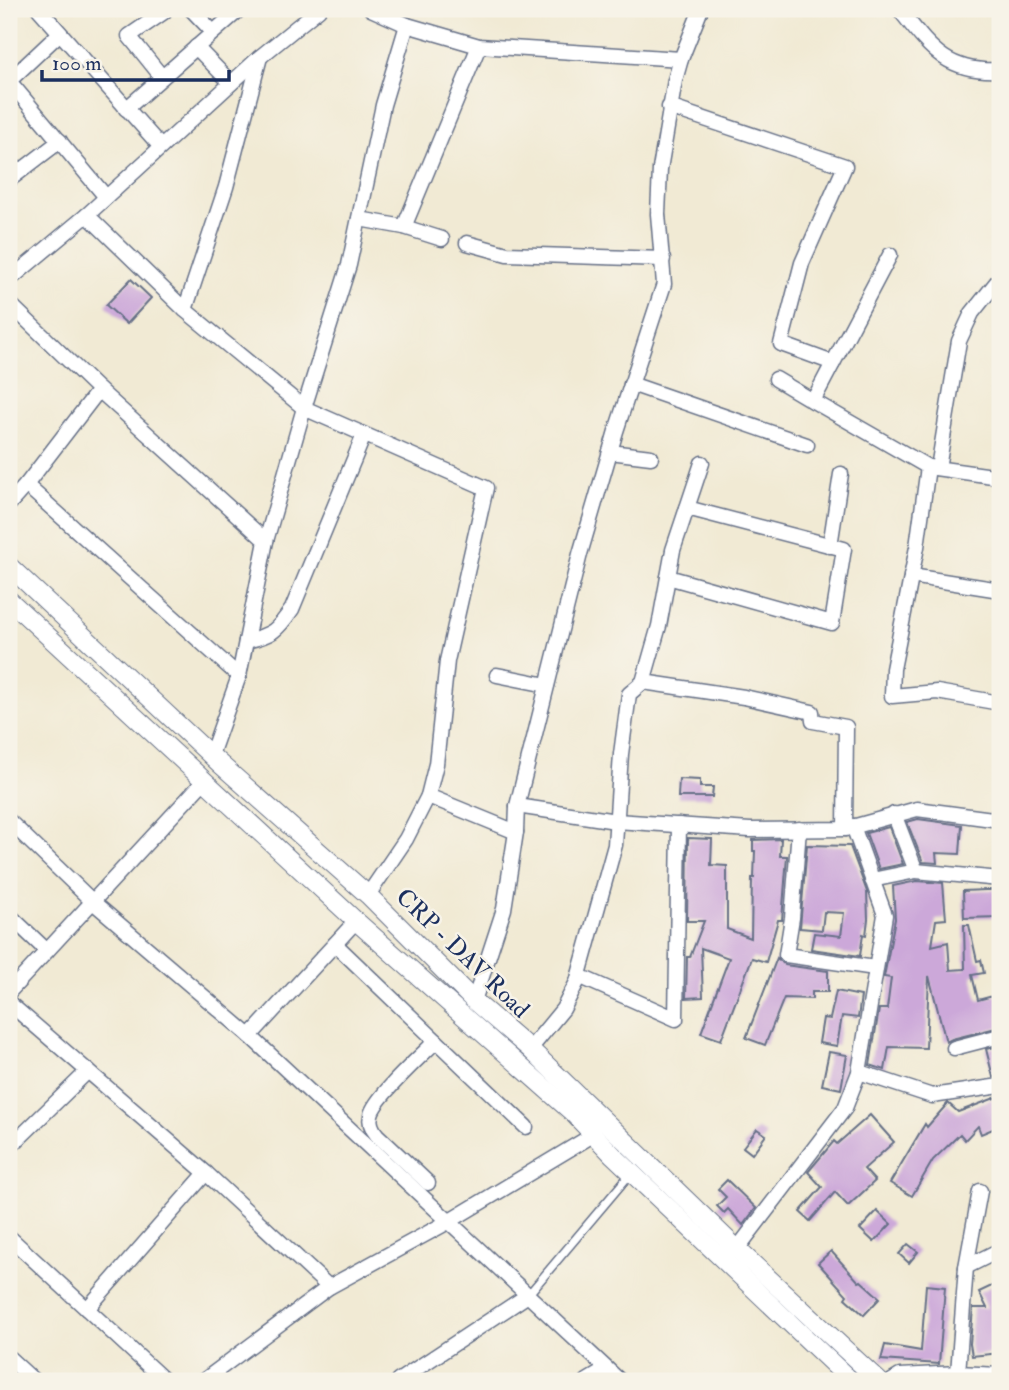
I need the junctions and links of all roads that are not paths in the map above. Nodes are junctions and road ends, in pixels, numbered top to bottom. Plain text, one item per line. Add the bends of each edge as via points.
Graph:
1 (191, 9) edge
2 (240, 9) edge
3 (319, 9) edge
4 (371, 9) edge
5 (701, 9) edge
6 (899, 9) edge
7 (164, 10) edge
8 (45, 11) edge
9 (407, 24) junction
10 (213, 32) junction
11 (60, 33) junction
12 (479, 46) junction
13 (196, 47) junction
14 (260, 57) junction
15 (681, 59) junction
16 (1000, 71) edge
17 (162, 77) junction
18 (9, 81) edge
19 (232, 83) junction
20 (669, 107) junction
21 (126, 109) junction
22 (60, 141) junction
23 (161, 147) junction
24 (9, 180) edge
25 (106, 197) junction
26 (87, 215) junction
27 (359, 219) junction
28 (404, 227) junction
29 (442, 239) dead end
30 (467, 243) dead end
31 (890, 255) dead end
32 (663, 259) junction
33 (1000, 278) edge
34 (9, 280) edge
35 (9, 303) edge
36 (184, 310) junction
37 (833, 363) junction
38 (776, 379) dead end
39 (631, 384) junction
40 (99, 390) junction
41 (813, 401) junction
42 (304, 408) junction
43 (364, 435) junction
44 (807, 445) dead end
45 (610, 452) junction
46 (651, 457) dead end
47 (702, 463) dead end
48 (933, 468) junction
49 (841, 474) dead end
50 (1000, 477) edge
51 (26, 485) junction
52 (9, 504) edge
53 (687, 508) junction
54 (266, 541) junction
55 (830, 546) junction
56 (9, 566) edge
57 (911, 576) junction
58 (668, 577) junction
59 (1000, 590) edge
60 (9, 600) edge
61 (246, 642) junction
62 (497, 675) dead end
63 (239, 676) junction
64 (643, 682) junction
65 (547, 685) junction
66 (1000, 703) edge
67 (211, 755) junction
68 (205, 779) junction
69 (428, 796) junction
70 (517, 806) junction
71 (894, 814) junction
72 (1000, 820) edge
73 (9, 821) edge
74 (616, 821) junction
75 (679, 825) junction
76 (849, 827) junction
77 (799, 830) junction
78 (516, 832) junction
79 (306, 840) junction
80 (288, 858) junction
81 (916, 871) junction
82 (1000, 879) edge
83 (872, 880) junction
84 (368, 895) junction
85 (93, 902) junction
86 (9, 915) edge
87 (356, 921) junction
88 (335, 944) junction
89 (47, 951) junction
90 (875, 968) junction
91 (579, 976) junction
92 (9, 992) edge
93 (474, 1001) junction
94 (9, 1003) edge
95 (1000, 1035) edge
96 (250, 1036) junction
97 (436, 1041) junction
98 (954, 1048) dead end
99 (530, 1049) junction
100 (88, 1071) junction
101 (859, 1072) junction
102 (1000, 1086) edge
103 (526, 1127) dead end
104 (593, 1135) junction
105 (9, 1149) edge
106 (205, 1173) junction
107 (632, 1173) junction
108 (428, 1183) dead end
109 (980, 1191) dead end
110 (448, 1222) junction
111 (9, 1237) edge
112 (737, 1250) junction
113 (1000, 1250) edge
114 (966, 1267) junction
115 (328, 1287) junction
116 (528, 1295) junction
117 (87, 1309) junction
118 (9, 1358) edge
119 (607, 1368) junction
120 (958, 1373) junction
121 (1000, 1375) edge
122 (34, 1381) edge
123 (165, 1381) edge
124 (203, 1381) edge
125 (398, 1381) edge
126 (587, 1381) edge
127 (620, 1381) edge
128 (851, 1381) edge
129 (879, 1381) edge
130 (892, 1381) edge

1 - 10 street
2 - 10 street
3 - 14 street
4 - 9 street
5 - 15 street
6 - 16 street via 954,65 978,72
7 - 17 street via 130,36
8 - 11 street
9 - 12 street
9 - 27 street via 383,105
10 - 13 street
11 - 18 street
11 - 21 street
12 - 15 street
12 - 28 street
13 - 17 street
13 - 19 street
14 - 19 street
14 - 36 street via 226,187
15 - 20 street
17 - 21 street
18 - 22 street
19 - 23 street
20 - 32 street via 658,214
20 - 37 street via 845,166 802,263 781,344
21 - 23 street
22 - 24 street
22 - 25 street
23 - 25 street
25 - 26 street
26 - 34 street
26 - 36 street
27 - 28 street
27 - 42 street
28 - 29 street
30 - 32 street via 507,254
31 - 37 street
32 - 39 street via 664,284
33 - 48 street via 972,313 959,341
35 - 40 street
36 - 42 street
37 - 41 street
38 - 41 street
39 - 44 street
39 - 45 street
40 - 51 street
40 - 54 street
41 - 48 street
42 - 43 street
42 - 54 street
43 - 61 street via 292,609 268,636
43 - 69 street via 486,488 447,661
45 - 46 street
45 - 65 street
47 - 53 street
48 - 50 street
48 - 57 street
49 - 55 street
51 - 52 street
51 - 63 street
53 - 55 street
53 - 58 street
54 - 61 street
55 - 58 street via 844,550 832,623
56 - 67 street, CRP - DAV Road
57 - 59 street
57 - 66 street via 892,669 892,696 937,692
58 - 64 street
60 - 68 street, CRP - DAV Road
61 - 63 street
62 - 65 street
63 - 67 street
64 - 74 street via 629,694
64 - 76 street via 812,712 813,721 846,727
65 - 70 street
67 - 79 street, CRP - DAV Road
68 - 80 street, CRP - DAV Road
68 - 85 street
69 - 78 street
69 - 84 street
70 - 74 street
70 - 78 street
71 - 72 street via 917,809
71 - 76 street
71 - 81 street
73 - 85 street
74 - 75 street
74 - 91 street via 615,845
75 - 77 street
75 - 91 street via 676,1019
76 - 77 street
76 - 83 street
77 - 90 street via 786,955
78 - 93 street via 504,909
79 - 80 street
79 - 84 street, CRP - DAV Road
80 - 87 street, CRP - DAV Road
81 - 82 street
81 - 83 street
83 - 90 street via 885,915
84 - 93 street, CRP - DAV Road
85 - 89 street
85 - 96 street
86 - 89 street
87 - 88 street
87 - 104 street, CRP - DAV Road
88 - 96 street
88 - 97 street
89 - 92 street
90 - 101 street
91 - 99 street via 564,1009
93 - 99 street, CRP - DAV Road
94 - 100 street
95 - 98 street
96 - 110 street
97 - 103 street
97 - 108 street via 377,1102 370,1117 377,1135
99 - 112 street, CRP - DAV Road
100 - 105 street
100 - 106 street
101 - 102 street via 932,1096
101 - 112 street via 845,1108
104 - 107 street, CRP - DAV Road
104 - 110 street
106 - 115 street
106 - 117 street
107 - 116 lane
107 - 128 street, CRP - DAV Road
109 - 114 street
110 - 115 street
110 - 116 street
111 - 117 street
112 - 129 street, CRP - DAV Road
113 - 114 street
114 - 120 street
115 - 124 street
116 - 119 street
116 - 125 street
117 - 123 street
118 - 122 street
119 - 126 street
119 - 127 street
120 - 121 street
120 - 130 street via 900,1376

